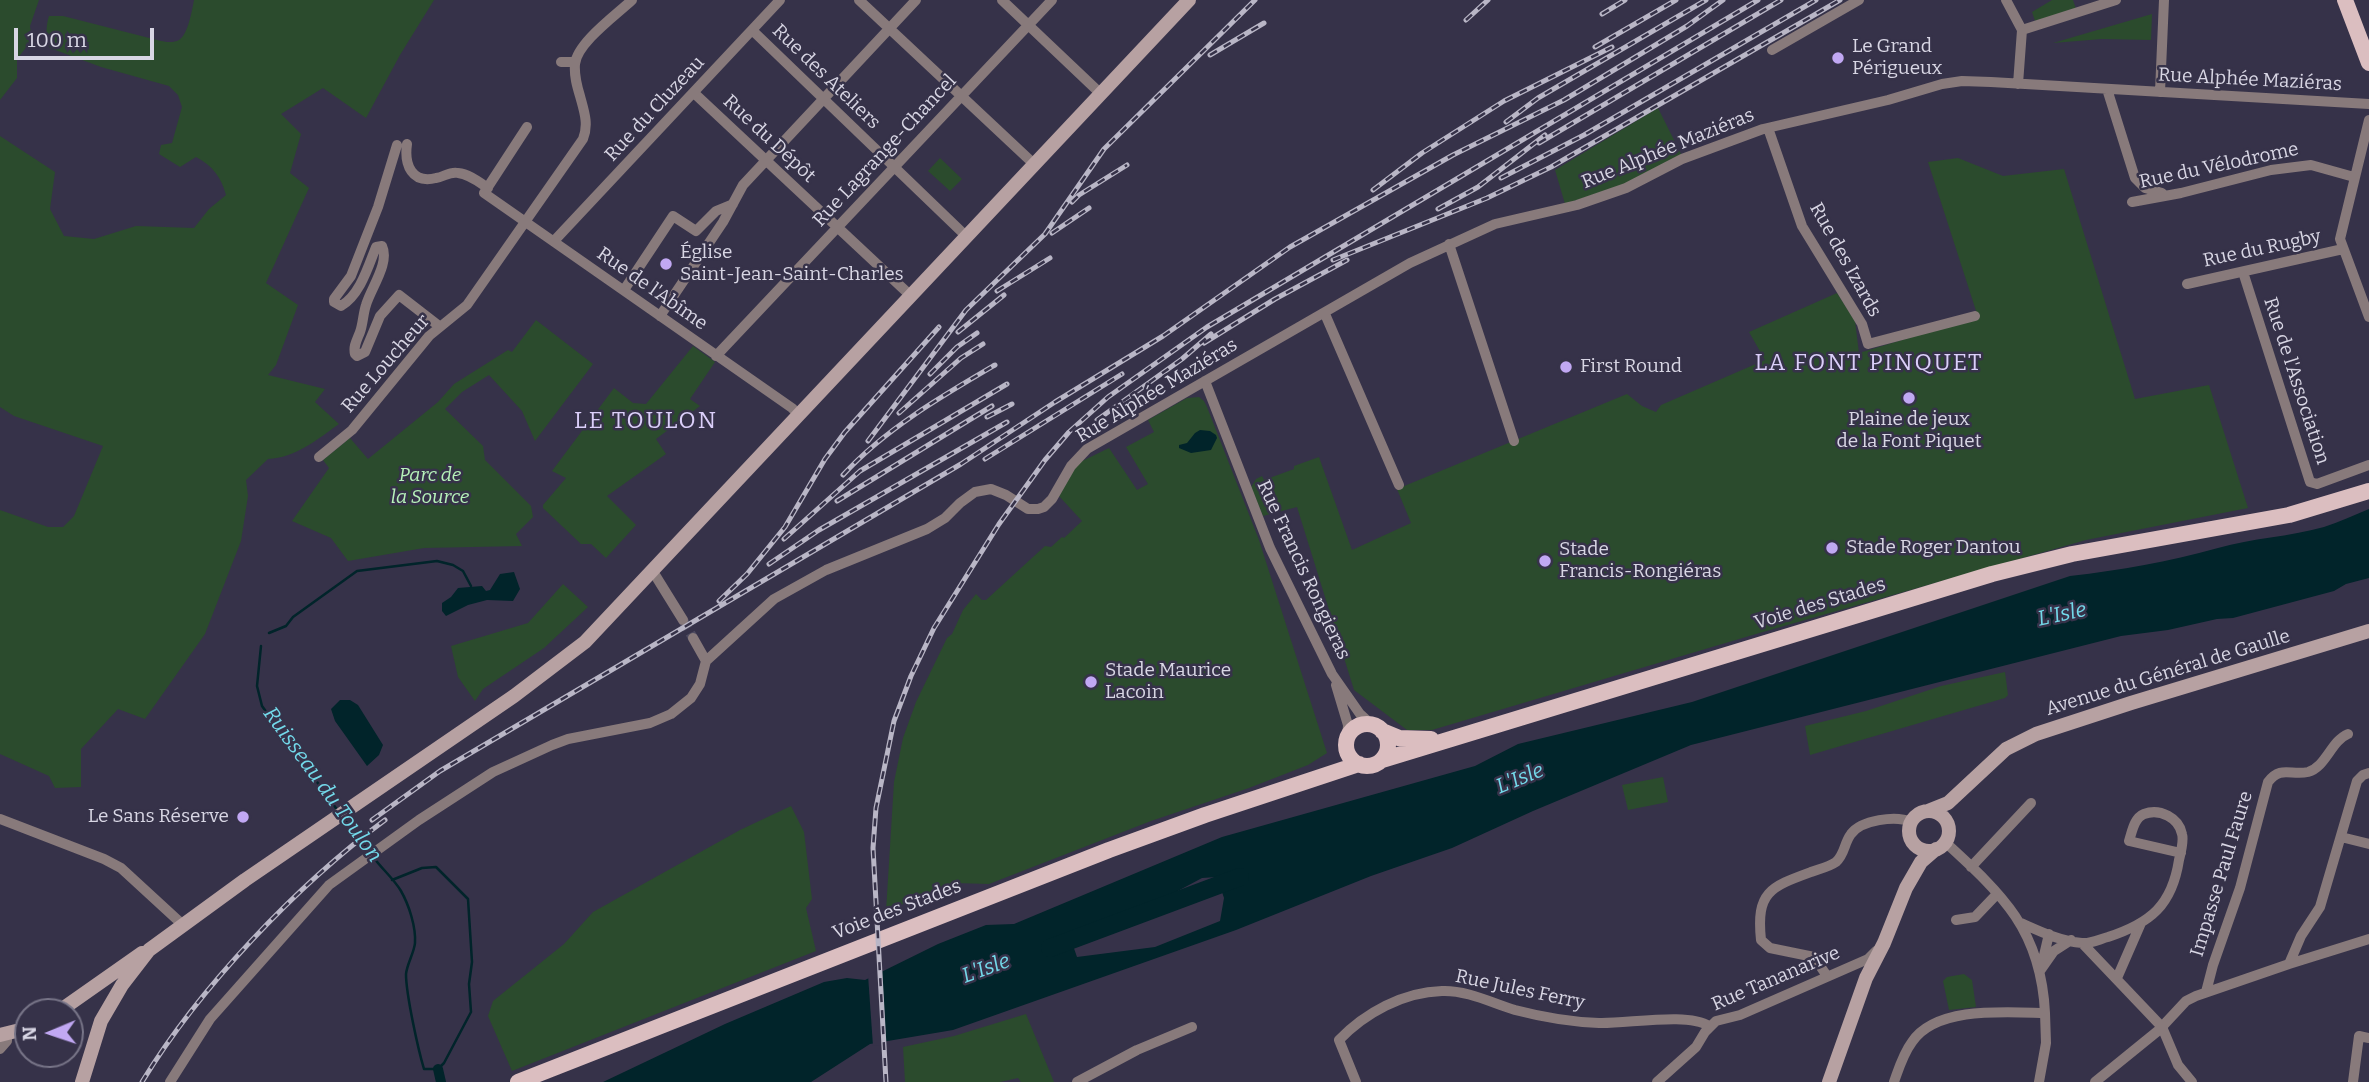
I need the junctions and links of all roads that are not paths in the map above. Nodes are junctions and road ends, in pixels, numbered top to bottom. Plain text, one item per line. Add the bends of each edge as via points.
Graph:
1 (632, 0) edge
2 (780, 0) edge
3 (859, 0) edge
4 (916, 0) edge
5 (1002, 0) edge
6 (1052, 0) edge
7 (1189, 0) edge
8 (1859, 0) edge
9 (2006, 0) edge
10 (2116, 0) edge
11 (2164, 0) edge
12 (2345, 0) edge
13 (1028, 25) junction
14 (889, 28) junction
15 (752, 30) junction
16 (2022, 30) junction
17 (1772, 50) dead end
18 (561, 62) dead end
19 (575, 62) junction
20 (2369, 62) edge
21 (2018, 84) junction
22 (2107, 89) junction
23 (2160, 92) junction
24 (694, 93) junction
25 (1101, 94) junction
26 (961, 96) junction
27 (823, 97) junction
28 (2369, 104) edge
29 (2369, 120) edge
30 (527, 127) dead end
31 (1768, 128) junction
32 (765, 160) junction
33 (1035, 165) junction
34 (894, 167) junction
35 (2354, 177) junction
36 (486, 190) junction
37 (2166, 194) junction
38 (2132, 202) dead end
39 (733, 204) junction
40 (526, 223) junction
41 (837, 228) junction
42 (967, 237) junction
43 (554, 241) junction
44 (1449, 244) junction
45 (2343, 249) junction
46 (2243, 272) junction
47 (2187, 284) dead end
48 (624, 290) junction
49 (911, 296) junction
50 (1325, 314) junction
51 (660, 316) junction
52 (1975, 316) dead end
53 (2369, 317) edge
54 (439, 326) junction
55 (716, 356) junction
56 (1205, 381) junction
57 (799, 415) junction
58 (1514, 441) dead end
59 (319, 457) dead end
60 (2369, 465) edge
61 (2369, 479) edge
62 (1399, 485) dead end
63 (2369, 491) edge
64 (2194, 531) junction
65 (652, 570) junction
66 (683, 620) tunnel mouth
67 (2369, 631) edge
68 (693, 638) tunnel mouth
69 (706, 661) junction
70 (1332, 674) junction
71 (1377, 728) junction
72 (2348, 734) dead end
73 (1462, 735) junction
74 (1347, 741) junction
75 (1382, 760) junction
76 (1359, 764) junction
77 (1986, 767) junction
78 (2369, 773) edge
79 (1295, 786) junction
80 (2031, 803) dead end
81 (1928, 811) junction
82 (0, 819) edge
83 (1911, 822) junction
84 (2341, 837) junction
85 (1943, 840) junction
86 (1913, 842) junction
87 (2369, 844) edge
88 (2181, 853) junction
89 (1971, 867) junction
90 (1906, 888) junction
91 (1997, 894) junction
92 (1956, 920) dead end
93 (2021, 923) junction
94 (2141, 923) junction
95 (183, 925) junction
96 (2049, 934) junction
97 (2369, 939) edge
98 (2071, 940) junction
99 (1884, 943) junction
100 (2083, 944) junction
101 (149, 950) junction
102 (2289, 964) junction
103 (2040, 971) junction
104 (1827, 976) junction
105 (2117, 978) junction
106 (100, 984) junction
107 (122, 985) junction
108 (2206, 992) junction
109 (79, 998) edge
110 (2045, 1013) junction
111 (1709, 1026) junction
112 (1192, 1027) dead end
113 (2162, 1027) junction
114 (4, 1035) edge
115 (2369, 1038) edge
116 (0, 1049) edge
117 (82, 1082) edge
118 (170, 1082) edge
119 (518, 1082) edge
120 (1077, 1082) edge
121 (1356, 1082) edge
122 (1657, 1082) edge
123 (1829, 1082) edge
124 (1837, 1082) edge
125 (1894, 1082) edge
126 (2039, 1082) edge
127 (2095, 1082) edge
128 (2192, 1082) edge
129 (2353, 1082) edge

1 - 19 street via 585,44
2 - 15 street, Rue du Cluzeau
3 - 14 street
4 - 14 street
5 - 13 street
6 - 13 street, Rue Lagrange-Chancel
7 - 25 main road
8 - 17 street
9 - 16 street
10 - 16 street
11 - 23 street
12 - 20 main road
13 - 25 street
13 - 26 street, Rue Lagrange-Chancel
14 - 26 street
14 - 27 street
15 - 24 street, Rue du Cluzeau
15 - 27 street, Rue des Ateliers
16 - 21 street
18 - 19 street
19 - 40 street, Rue Loucheur via 586,130
21 - 22 street, Rue Alphée Maziéras
21 - 31 street, Rue Alphée Maziéras via 1942,84
22 - 23 street, Rue Alphée Maziéras
22 - 37 street via 2135,177 2145,188
23 - 28 street, Rue Alphée Maziéras
24 - 32 street, Rue du Dépôt
24 - 43 street, Rue du Cluzeau
25 - 33 main road
26 - 33 street
26 - 34 street, Rue Lagrange-Chancel
27 - 32 street
27 - 34 street, Rue des Ateliers
29 - 35 street
30 - 36 street
31 - 44 street, Rue Alphée Maziéras via 1682,159 1626,188 1495,225
31 - 52 street, Rue des Izards via 1802,226 1861,324 1868,344
32 - 39 street
32 - 41 street, Rue du Dépôt
33 - 42 main road
34 - 41 street, Rue Lagrange-Chancel
34 - 42 street, Rue des Ateliers
35 - 37 street, Rue du Vélodrome via 2311,164
35 - 45 street via 2340,239
36 - 40 street, Rue de l'Abîme
36 - 54 street, Rue de l'Abîme via 460,173 417,177 407,166 402,144 351,276 334,299 341,306 347,303 376,247 382,246 384,260 365,307 355,354 365,352 380,316 399,295
37 - 38 street, Rue du Vélodrome
39 - 48 street via 716,211 696,231 673,216
39 - 51 street
40 - 43 street, Rue de l'Abîme
40 - 54 street, Rue Loucheur via 467,305
41 - 49 street, Rue du Dépôt
41 - 55 street, Rue Lagrange-Chancel
42 - 49 main road
43 - 48 street, Rue de l'Abîme
44 - 50 street, Rue Alphée Maziéras
44 - 58 street
45 - 46 street, Rue du Rugby
45 - 53 street
46 - 47 street, Rue du Rugby
46 - 60 street, Rue de l'Association via 2310,482 2317,484
48 - 51 street, Rue de l'Abîme
49 - 57 main road
50 - 56 street, Rue Alphée Maziéras
50 - 62 street
51 - 55 street, Rue de l'Abîme
54 - 59 street, Rue Loucheur via 352,430
55 - 57 street, Rue de l'Abîme
56 - 69 street, Rue Alphée Maziéras via 1087,449 1044,507 1032,510 991,489 975,492 927,529 826,570 774,599
56 - 70 street, Rue Francis Rongieras via 1259,526
57 - 65 main road
61 - 64 main road, Voie des Stades via 2301,503
63 - 64 main road, Voie des Stades via 2289,515
64 - 73 main road, Voie des Stades via 1981,577
65 - 66 street
65 - 95 main road via 568,656
67 - 77 main road, Avenue du Général de Gaulle via 2062,724 2013,745
68 - 69 street
69 - 118 street via 691,698 671,714 650,723 568,740 493,772 329,885 210,1019
70 - 71 street, Rue Francis Rongieras via 1360,714
70 - 74 street via 1348,725
71 - 73 main road, Voie des Stades via 1412,740
71 - 74 main road via 1366,724 1354,729
71 - 75 main road via 1385,736 1387,748
72 - 108 street, Impasse Paul Faure via 2317,767 2308,772 2281,772 2268,782
73 - 75 main road, Voie des Stades
74 - 76 main road via 1349,756
74 - 79 main road, Voie des Stades via 1324,768
75 - 76 main road
76 - 79 main road, Voie des Stades
77 - 81 main road, Avenue du Général de Gaulle via 1948,803
77 - 85 main road, Avenue du Général de Gaulle via 1955,809
78 - 84 street via 2357,781
79 - 119 main road, Voie des Stades via 1121,846
80 - 89 street
81 - 83 main road
81 - 85 main road via 1939,814
82 - 95 street via 104,859
83 - 86 main road
83 - 104 street via 1896,818 1857,828 1833,864 1784,882 1765,896 1761,940 1770,948 1809,954
84 - 87 street
84 - 102 street via 2320,907
85 - 86 main road via 1923,850
85 - 89 street
85 - 90 main road, Avenue du Général de Gaulle via 1921,862
86 - 90 main road, Avenue du Général de Gaulle
88 - 88 street via 2183,835 2171,817 2159,812 2143,814 2135,823 2129,841
88 - 94 street via 2176,881 2158,912
89 - 91 street
90 - 99 main road, Avenue du Général de Gaulle
91 - 92 street via 1975,917
91 - 93 street
93 - 96 street
93 - 103 street
94 - 100 street
94 - 105 street
95 - 101 main road
96 - 98 street
96 - 103 street
97 - 102 street
98 - 100 street
98 - 103 street via 2054,951
99 - 104 street, Rue Tananarive via 1868,959
99 - 123 main road, Avenue du Général de Gaulle via 1861,991
99 - 124 main road
100 - 105 street
101 - 106 main road
101 - 107 main road
102 - 108 street
103 - 110 street
104 - 111 street, Rue Tananarive
105 - 113 street
106 - 107 main road
106 - 109 main road
107 - 117 main road via 101,1021
108 - 113 street via 2186,1001
110 - 125 street via 1960,1014 1940,1019 1913,1040
110 - 126 street via 2046,1043
111 - 121 street, Rue Jules Ferry via 1694,1019 1563,1021 1444,991 1409,996 1377,1010 1339,1040
111 - 122 street, Rue Tananarive via 1696,1047
112 - 120 street
113 - 127 street
113 - 128 street via 2178,1065
114 - 116 street via 7,1041
115 - 129 street via 2359,1036

